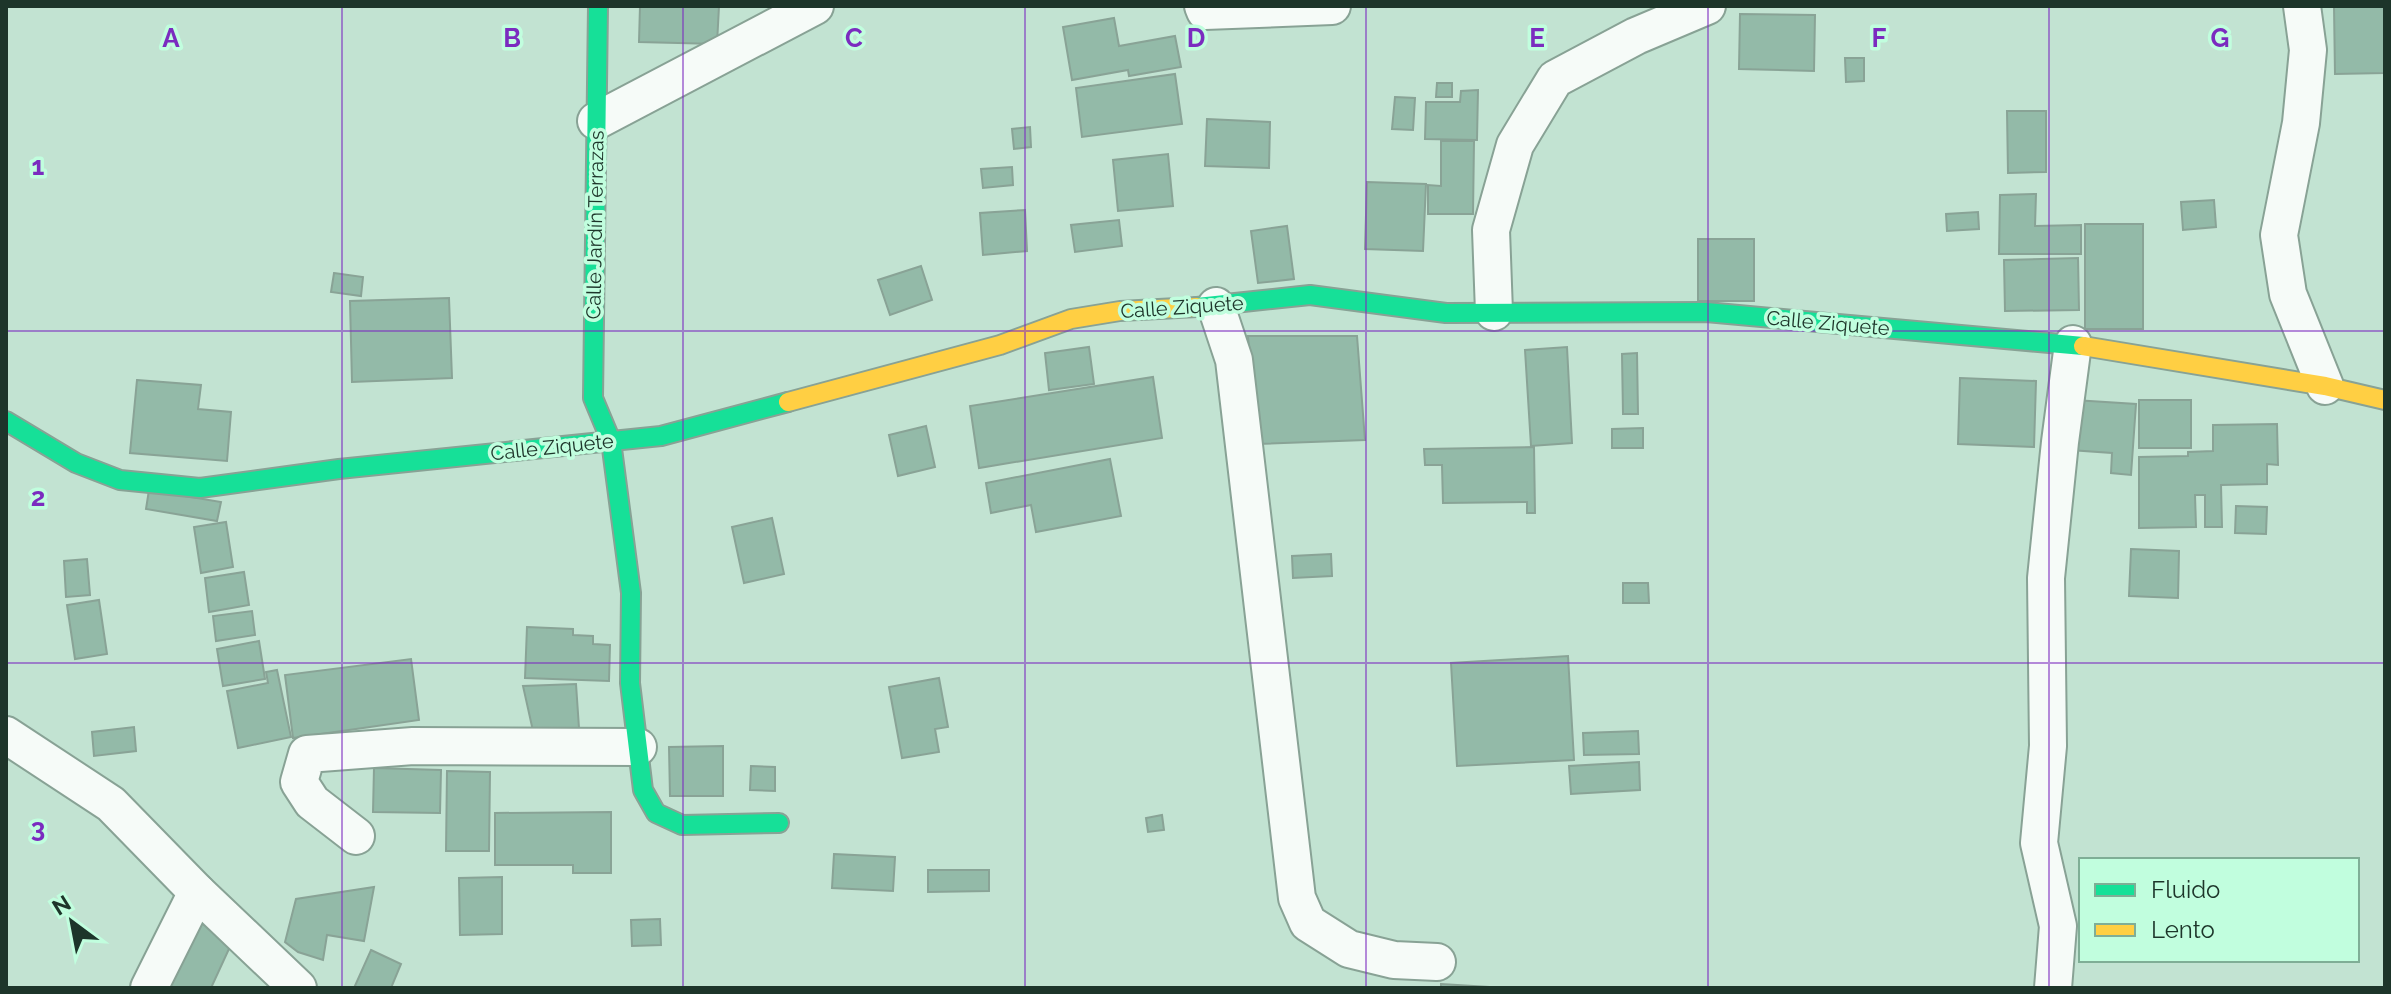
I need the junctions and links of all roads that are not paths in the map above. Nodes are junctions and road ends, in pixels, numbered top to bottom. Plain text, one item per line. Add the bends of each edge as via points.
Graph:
1 (598, 6) edge
2 (815, 6) edge
3 (1203, 6) edge
4 (1332, 6) edge
5 (1707, 6) edge
6 (2302, 6) edge
7 (596, 121) junction
8 (1216, 306) junction
9 (1494, 312) junction
10 (2073, 344) junction
11 (2325, 386) junction
12 (2385, 400) edge
13 (6, 421) edge
14 (611, 441) junction
15 (6, 735) edge
16 (638, 747) junction
17 (779, 823) dead end
18 (356, 836) dead end
19 (197, 892) junction
20 (1437, 962) dead end
21 (149, 988) edge
22 (298, 988) edge
23 (2053, 988) edge

1 - 7 street, Calle Jardín Terrazas
2 - 7 street
3 - 4 street via 1205,11
5 - 9 street via 1555,79 1515,145 1491,230
6 - 11 street via 2308,50 2301,123 2279,235 2288,294
7 - 14 street, Calle Jardín Terrazas via 593,398
8 - 9 street, Calle Ziquete via 1310,295 1446,313
8 - 14 street, Calle Ziquete via 1071,319 1000,345 847,387 661,436
8 - 20 street via 1234,360 1297,898 1308,923 1349,949 1394,960
9 - 10 street, Calle Ziquete via 1706,312
10 - 11 street, Calle Ziquete
10 - 23 street via 2046,578 2048,746 2039,843 2058,926
11 - 12 street, Calle Ziquete
13 - 14 street, Calle Ziquete via 76,463 120,480 200,488
14 - 16 street, Calle Jardín Terrazas via 631,593 630,683
15 - 19 street via 111,804
16 - 17 street, Calle Jardín Terrazas via 643,790 656,813 682,825
16 - 18 street via 413,746 307,754 299,782 312,802
19 - 21 street
19 - 22 street

